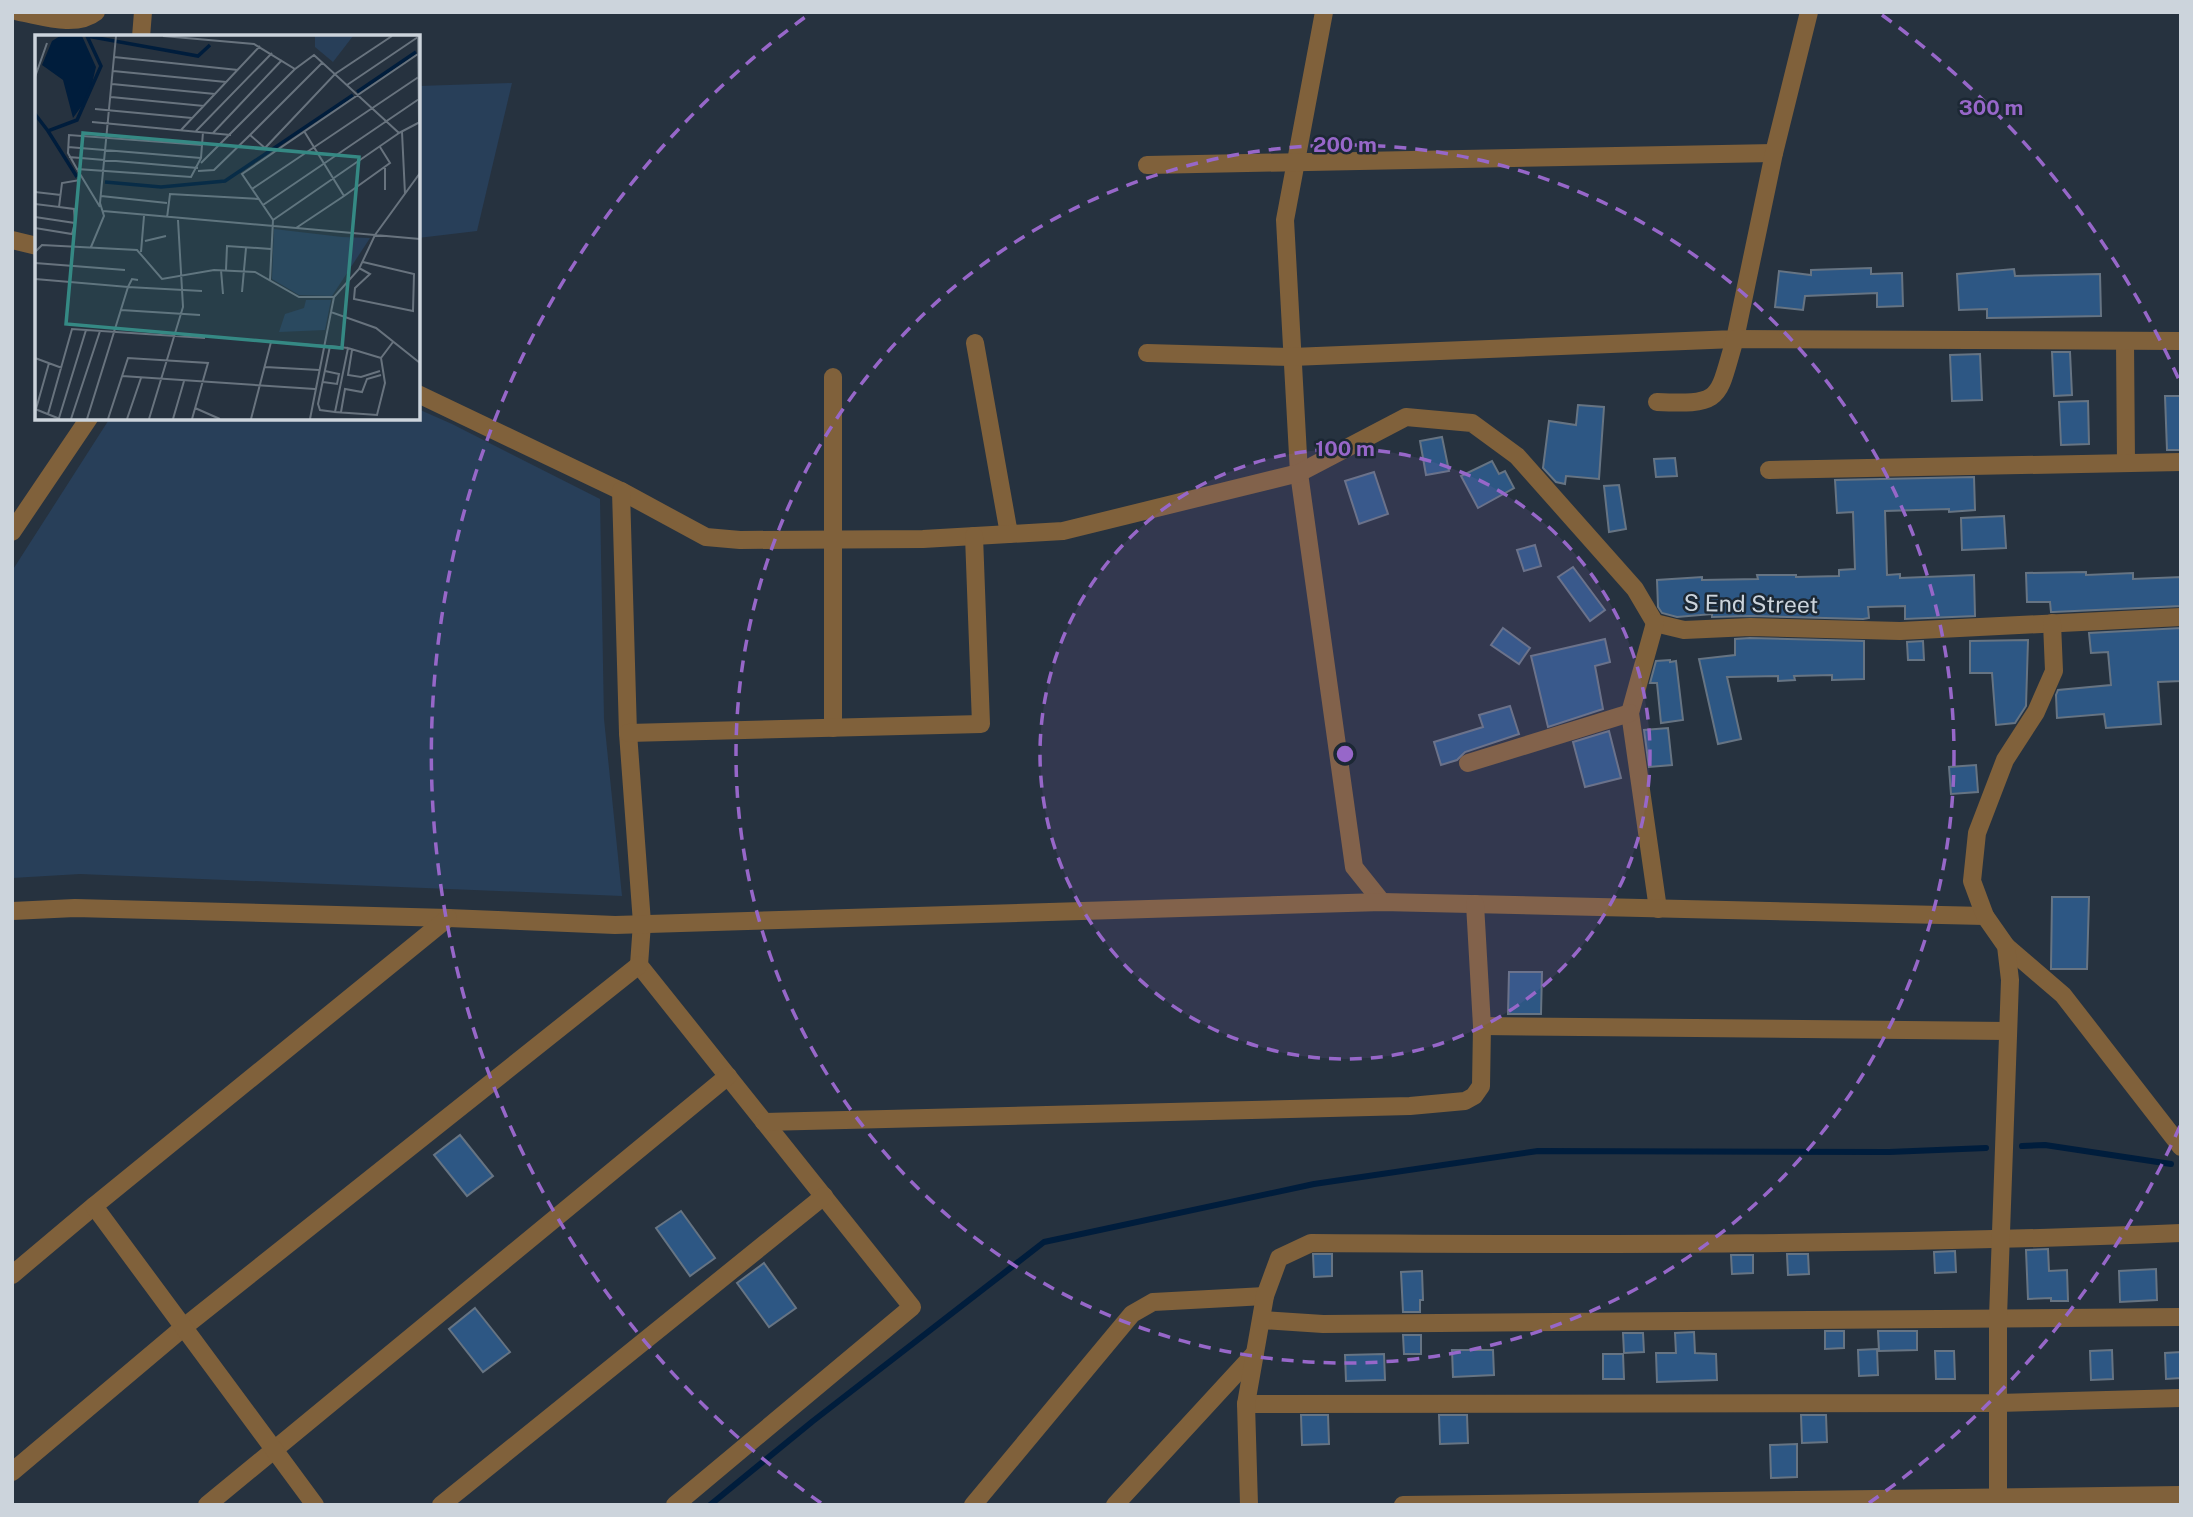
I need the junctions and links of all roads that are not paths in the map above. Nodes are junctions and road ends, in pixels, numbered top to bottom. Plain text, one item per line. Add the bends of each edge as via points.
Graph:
1 (19, 12) edge
2 (96, 12) edge
3 (143, 12) edge
4 (1324, 12) edge
5 (1809, 12) edge
6 (141, 35) edge
7 (1774, 153) junction
8 (1296, 163) junction
9 (1147, 165) dead end
10 (12, 240) edge
11 (35, 246) edge
12 (1735, 339) junction
13 (2181, 341) edge
14 (2125, 342) junction
15 (975, 343) dead end
16 (1147, 353) dead end
17 (1292, 358) junction
18 (833, 377) dead end
19 (420, 395) edge
20 (1657, 402) dead end
21 (88, 420) edge
22 (2126, 463) junction
23 (2181, 463) edge
24 (1769, 470) dead end
25 (1298, 473) junction
26 (621, 491) junction
27 (12, 532) edge
28 (1009, 534) junction
29 (974, 536) junction
30 (834, 540) junction
31 (2181, 617) edge
32 (1655, 623) junction
33 (2052, 623) junction
34 (1630, 713) junction
35 (833, 728) junction
36 (628, 733) junction
37 (1468, 763) dead end
38 (1382, 902) junction
39 (1475, 904) junction
40 (1658, 909) junction
41 (12, 911) edge
42 (1985, 916) junction
43 (449, 918) junction
44 (642, 923) junction
45 (2006, 946) junction
46 (639, 965) junction
47 (1482, 1026) junction
48 (2008, 1031) junction
49 (728, 1076) junction
50 (764, 1122) junction
51 (2181, 1147) edge
52 (824, 1196) junction
53 (94, 1206) junction
54 (2181, 1233) edge
55 (2000, 1241) junction
56 (12, 1275) edge
57 (1265, 1296) junction
58 (1998, 1317) junction
59 (2181, 1317) edge
60 (1262, 1320) junction
61 (184, 1327) junction
62 (1255, 1353) junction
63 (2181, 1398) edge
64 (1998, 1403) junction
65 (1246, 1404) junction
66 (275, 1451) junction
67 (12, 1472) edge
68 (2181, 1495) edge
69 (1998, 1502) edge
70 (207, 1505) edge
71 (315, 1505) edge
72 (441, 1505) edge
73 (675, 1505) edge
74 (973, 1505) edge
75 (1115, 1505) edge
76 (1249, 1505) edge
77 (1403, 1505) edge

1 - 2 street via 77,21
3 - 6 street
4 - 8 street
5 - 7 street
7 - 8 street
7 - 12 street
8 - 9 street
8 - 17 street via 1285,220
10 - 11 street
12 - 14 street
12 - 17 street
12 - 20 street via 1720,389 1708,400
13 - 14 street
14 - 22 street
15 - 28 street
16 - 17 street
17 - 25 street
18 - 30 street
19 - 26 street, S End Street
21 - 27 street
22 - 23 street
22 - 24 street
25 - 28 street, S End Street via 1063,531
25 - 32 street, S End Street via 1406,417 1472,423 1517,456 1634,589
25 - 38 street via 1354,867
26 - 30 street, S End Street via 706,537
26 - 36 street
28 - 29 street, S End Street
29 - 30 street, S End Street
29 - 35 street via 981,724
30 - 35 street
31 - 33 street, S End Street
32 - 33 street, S End Street via 1684,630 1900,631
32 - 34 street
33 - 42 street via 2054,671 2036,712 2005,761 1977,833 1972,881
34 - 37 street
34 - 40 street
35 - 36 street
36 - 44 street
38 - 39 street
38 - 44 street
39 - 40 street
39 - 47 street
40 - 42 street
41 - 43 street via 75,908
42 - 45 street
43 - 44 street
43 - 53 street
44 - 46 street
45 - 48 street
45 - 51 street via 2063,995
46 - 49 street
46 - 61 street
47 - 48 street
47 - 50 street via 1481,1086 1465,1101
48 - 55 street
49 - 50 street
49 - 66 street
50 - 52 street
52 - 72 street
52 - 73 street via 912,1307
53 - 56 street
53 - 61 street
54 - 55 street
55 - 57 street via 1311,1242 1279,1258
55 - 58 street
57 - 60 street
57 - 74 street via 1142,1306
58 - 59 street
58 - 60 street via 1323,1324
58 - 64 street
60 - 62 street
61 - 66 street
61 - 67 street
62 - 65 street
62 - 75 street
63 - 64 street
64 - 65 street
64 - 69 street
65 - 76 street
66 - 70 street
66 - 71 street
68 - 69 street
69 - 77 street

